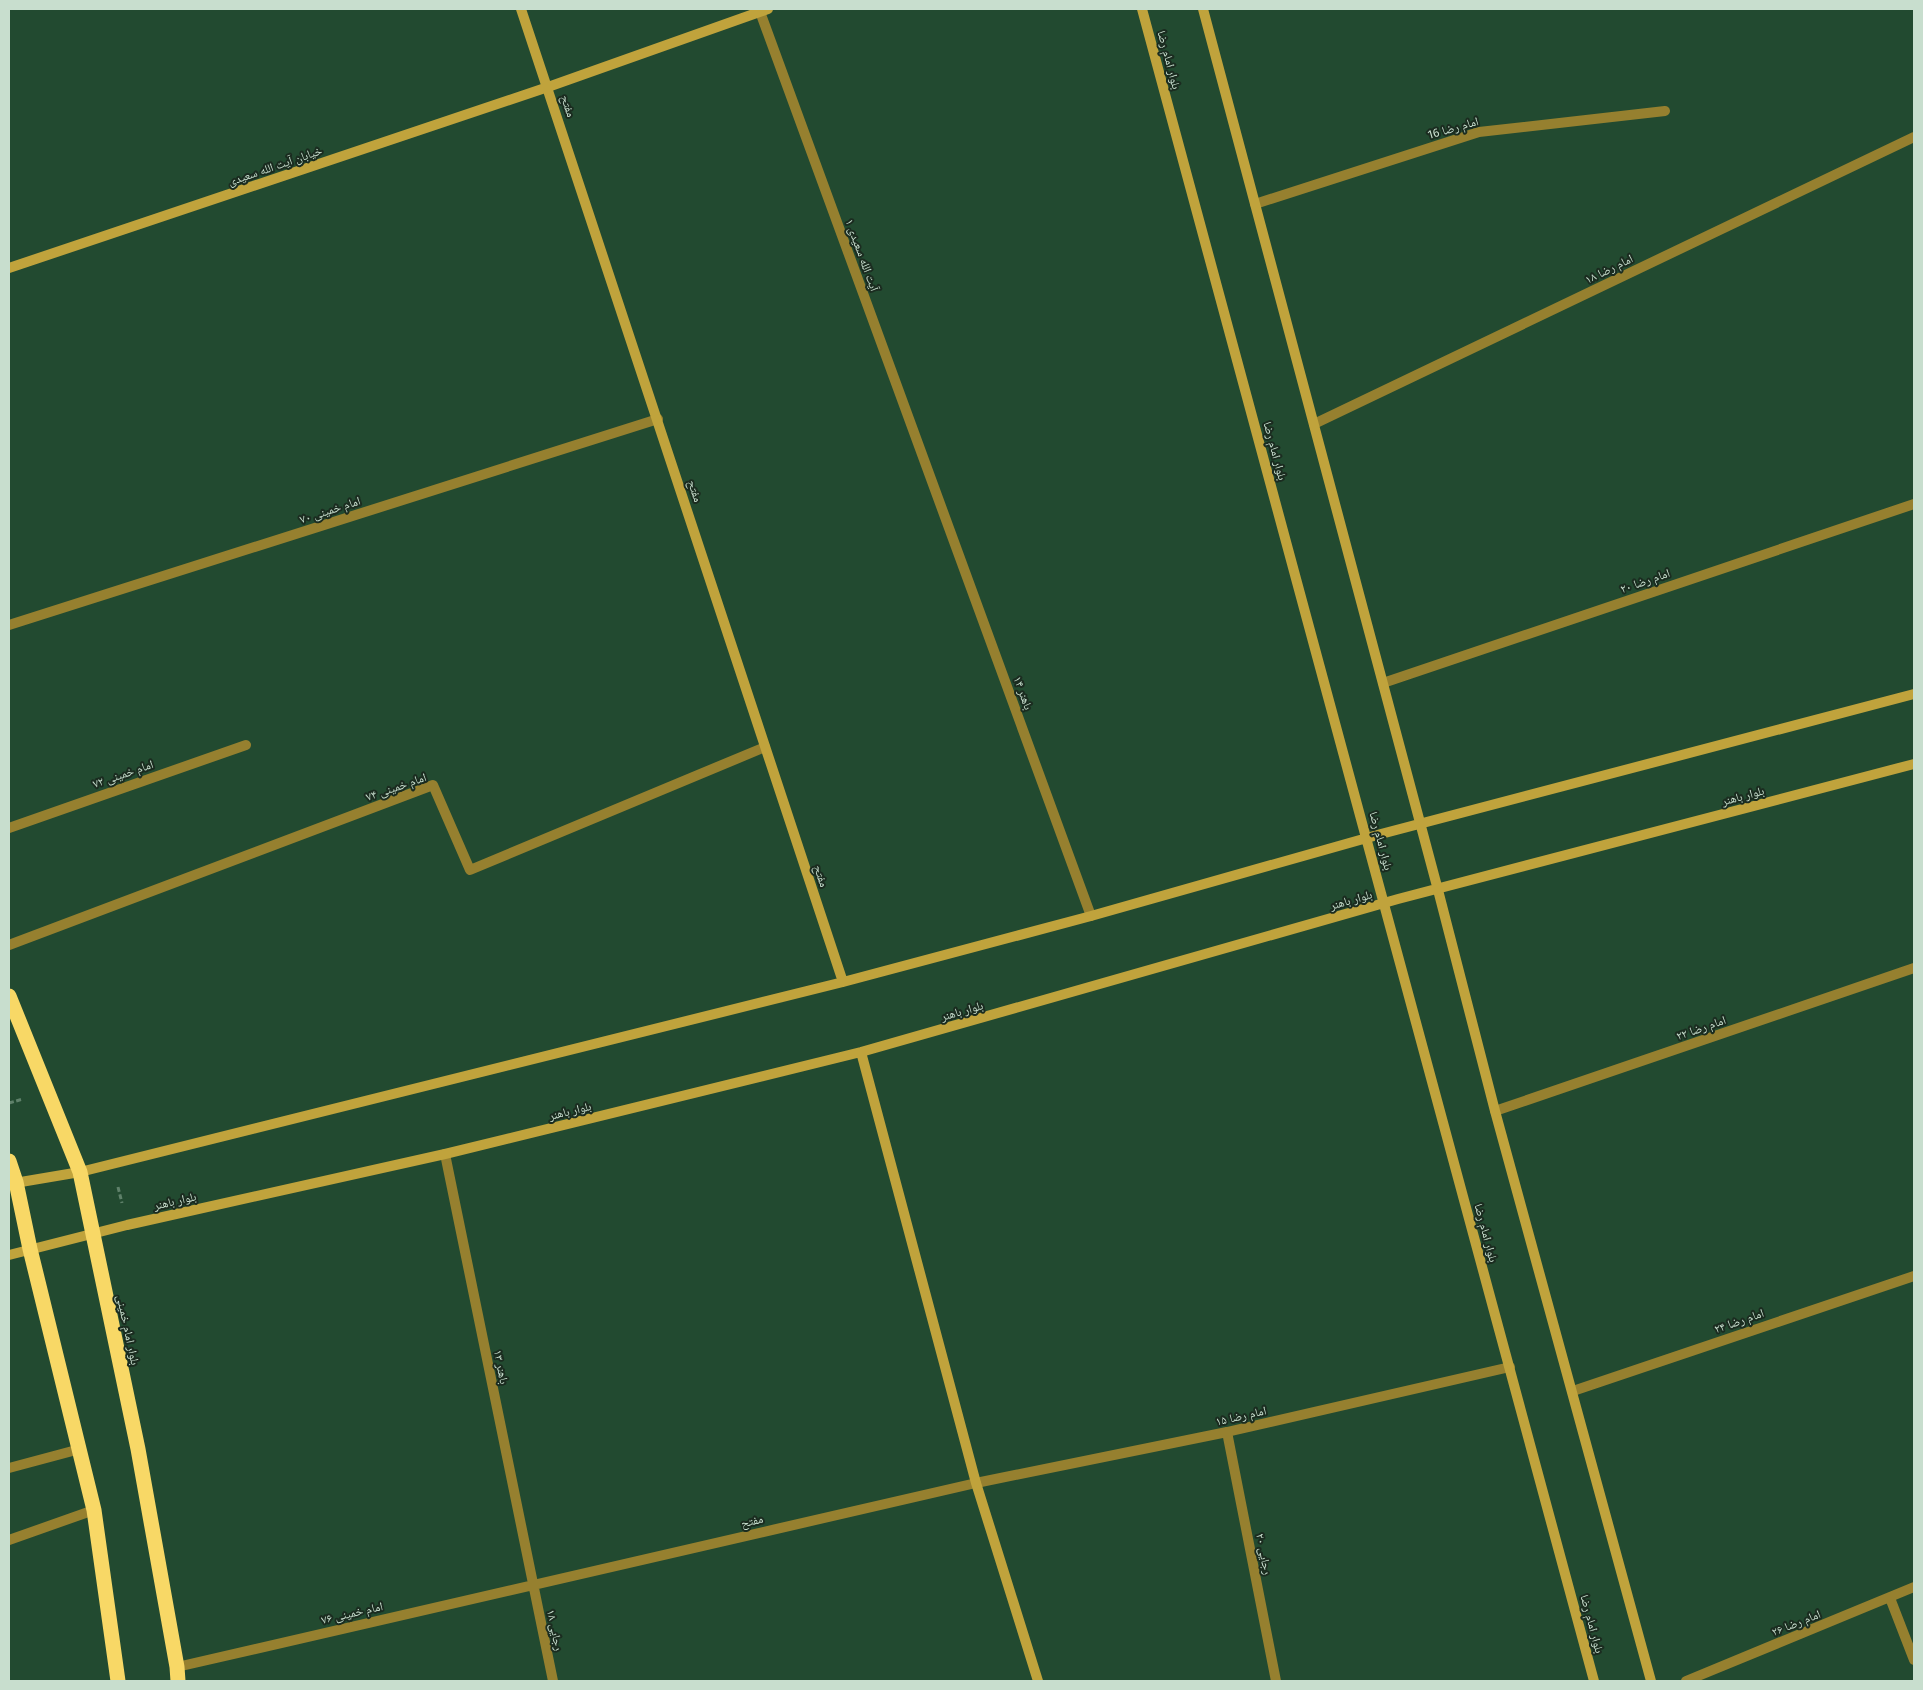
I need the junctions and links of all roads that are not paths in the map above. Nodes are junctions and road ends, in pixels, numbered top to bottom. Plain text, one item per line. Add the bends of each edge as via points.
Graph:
1 (521, 9) edge
2 (1142, 9) edge
3 (1204, 9) edge
4 (762, 10) edge
5 (548, 87) junction
6 (1665, 111) dead end
7 (1914, 137) edge
8 (1255, 204) junction
9 (9, 268) edge
10 (658, 419) junction
11 (1314, 424) junction
12 (931, 478) joint
13 (1914, 504) edge
14 (9, 625) edge
15 (1383, 683) junction
16 (1914, 694) edge
17 (246, 745) dead end
18 (765, 747) junction
19 (1914, 764) edge
20 (1421, 824) junction
21 (9, 828) edge
22 (1367, 838) junction
23 (1438, 890) junction
24 (1385, 903) junction
25 (1091, 916) junction
26 (9, 945) edge
27 (1914, 968) edge
28 (843, 982) junction
29 (9, 996) edge
30 (862, 1052) junction
31 (1495, 1111) junction
32 (445, 1154) junction
33 (9, 1161) edge
34 (80, 1172) junction
35 (12, 1183) edge
36 (93, 1233) junction
37 (30, 1249) junction
38 (9, 1255) edge
39 (1914, 1276) edge
40 (1510, 1367) junction
41 (1573, 1391) junction
42 (1227, 1432) junction
43 (80, 1449) junction
44 (9, 1468) edge
45 (976, 1483) junction
46 (94, 1510) junction
47 (9, 1540) edge
48 (533, 1584) junction
49 (1914, 1588) edge
50 (1890, 1598) junction
51 (1914, 1660) edge
52 (178, 1674) edge
53 (118, 1681) edge
54 (553, 1681) edge
55 (1038, 1681) edge
56 (1276, 1681) edge
57 (1594, 1681) edge
58 (1651, 1681) edge
59 (1686, 1681) edge

1 - 5 main road, مفتح
2 - 22 main road, بلوار امام رضا
3 - 8 main road
4 - 5 main road, خیابان آیت الله سعیدی
4 - 12 street, آیت الله سعیدی ۱ via 770,41
5 - 9 main road, خیابان آیت الله سعیدی
5 - 10 main road, مفتح
6 - 8 street, امام رضا 16 via 1479,132
7 - 11 street, امام رضا ۱۸
8 - 11 main road
10 - 14 street, امام خمینی ۷۰
10 - 18 main road, مفتح
11 - 15 main road
12 - 25 street, باهنر ۱۴
13 - 15 street, امام رضا ۲۰
15 - 20 main road
16 - 20 main road
17 - 21 street, امام خمینی ۷۲
18 - 26 street, امام خمینی ۷۴ via 470,870 433,785
18 - 28 main road, مفتح
19 - 23 main road, بلوار باهنر
20 - 22 main road
20 - 23 main road
22 - 24 main road, بلوار امام رضا
22 - 25 main road
23 - 24 main road, بلوار باهنر
23 - 31 main road
24 - 30 main road, بلوار باهنر
24 - 40 main road, بلوار امام رضا
25 - 28 main road
27 - 31 street, امام رضا ۲۲
28 - 34 main road
29 - 34 highway, بلوار امام خمینی
30 - 32 main road, بلوار باهنر
30 - 45 main road
31 - 41 main road
32 - 36 main road, بلوار باهنر
32 - 48 street, باهنر ۱۳
33 - 35 highway
34 - 35 main road
34 - 36 highway, بلوار امام خمینی
35 - 37 highway
36 - 37 main road, بلوار باهنر
36 - 52 highway, بلوار امام خمینی via 138,1449
37 - 38 main road, بلوار باهنر
37 - 43 highway
39 - 41 street, امام رضا ۲۴
40 - 42 street, امام رضا ۱۵
40 - 57 main road, بلوار امام رضا
41 - 58 main road
42 - 45 street, امام رضا ۱۵
42 - 56 street, رجایی ۲۰
43 - 44 street
43 - 46 highway
45 - 48 street, مفتح
45 - 55 main road
46 - 47 street
46 - 53 highway
48 - 52 street, امام خمینی ۷۶
48 - 54 street, رجایی ۱۸
49 - 50 street, امام رضا ۲۶
50 - 51 street
50 - 59 street, امام رضا ۲۶

